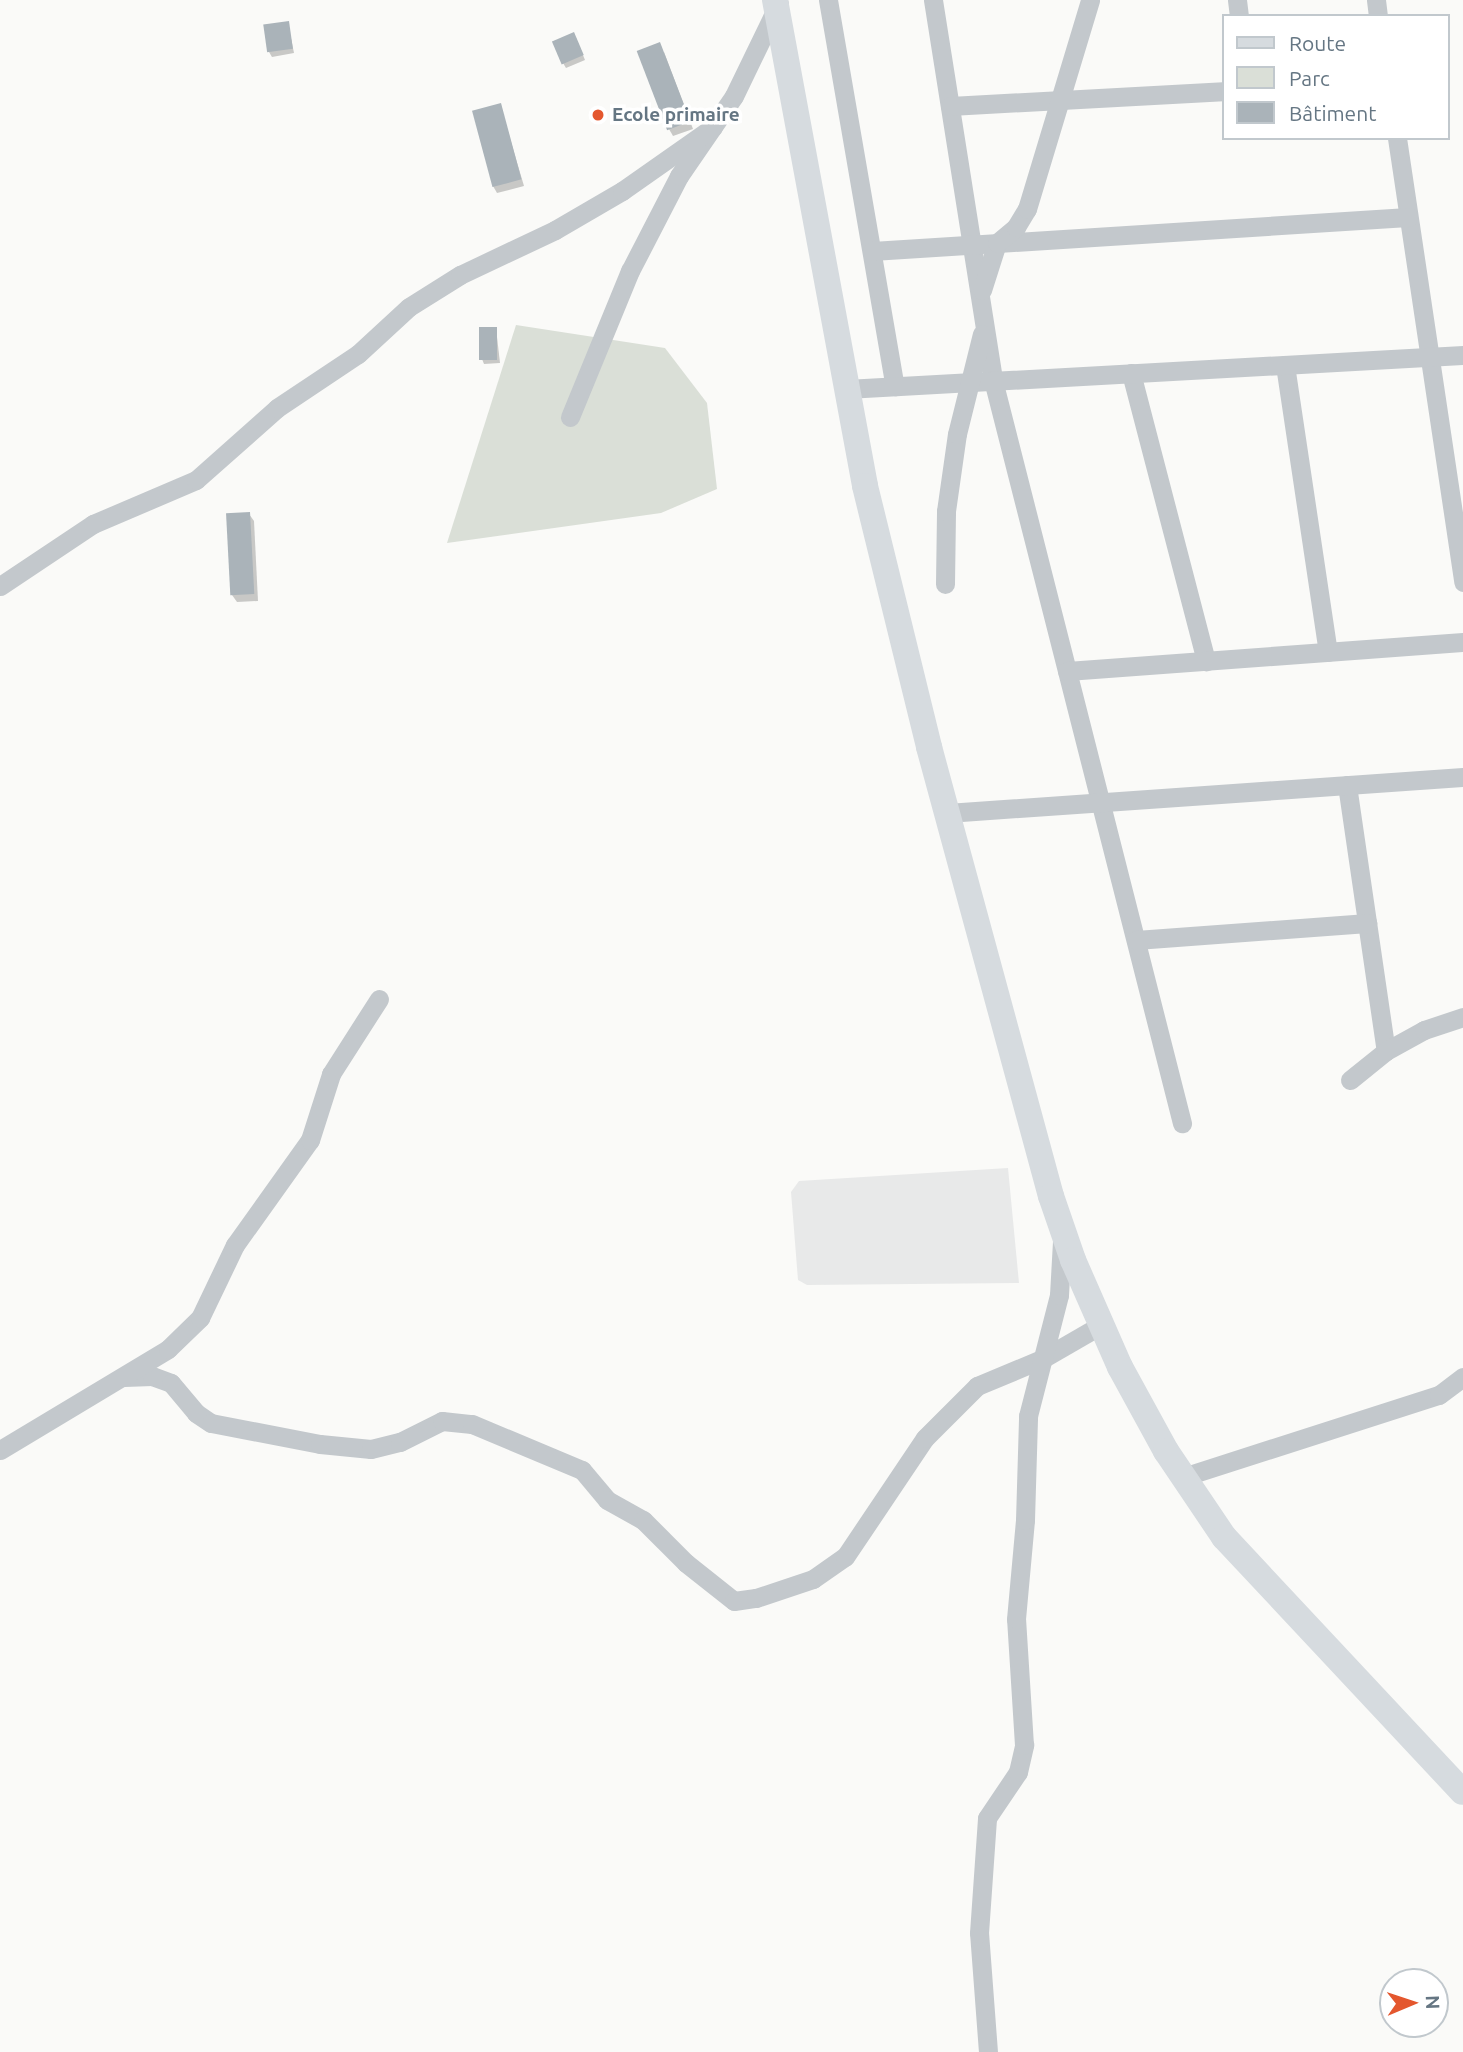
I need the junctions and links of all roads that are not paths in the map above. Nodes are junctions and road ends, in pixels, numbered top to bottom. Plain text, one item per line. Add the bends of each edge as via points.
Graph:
1 (828, 0) edge
2 (933, 0) edge
3 (1090, 0) edge
4 (777, 2) edge
5 (1222, 91) edge
6 (1060, 100) junction
7 (950, 106) junction
8 (713, 127) junction
9 (1397, 140) edge
10 (1408, 217) junction
11 (997, 243) junction
12 (972, 244) junction
13 (872, 251) junction
14 (982, 310) junction
15 (1463, 355) edge
16 (1429, 357) junction
17 (1285, 365) junction
18 (1131, 373) junction
19 (993, 380) junction
20 (970, 382) junction
21 (895, 386) junction
22 (846, 388) junction
23 (570, 417) dead end
24 (1463, 582) edge
25 (944, 584) dead end
26 (0, 586) edge
27 (1463, 642) edge
28 (1328, 652) junction
29 (1206, 661) junction
30 (1067, 671) junction
31 (1463, 777) edge
32 (1347, 785) junction
33 (1101, 803) junction
34 (947, 813) junction
35 (1367, 922) junction
36 (1136, 940) junction
37 (379, 999) dead end
38 (1463, 1017) edge
39 (1386, 1051) junction
40 (1350, 1080) dead end
41 (1182, 1123) dead end
42 (1063, 1234) junction
43 (1101, 1325) junction
44 (1042, 1359) junction
45 (124, 1377) junction
46 (1463, 1377) edge
47 (0, 1450) edge
48 (1183, 1477) junction
49 (1463, 1792) edge
50 (988, 2052) edge

1 - 13 street
2 - 7 street
3 - 6 street
4 - 8 street via 734,96
4 - 22 street
5 - 6 street
6 - 7 street
6 - 11 street via 1027,209 1016,227
7 - 12 street
8 - 23 street via 679,176 630,271
8 - 26 street via 622,191 555,230 460,275 409,307 358,354 277,408 196,480 93,524
9 - 10 street
10 - 11 street
10 - 16 street
11 - 12 street
11 - 14 street via 982,286
12 - 13 street
12 - 14 street
13 - 21 street
14 - 19 street
14 - 20 street via 982,338
15 - 16 street
16 - 17 street
16 - 24 street
17 - 18 street
17 - 28 street
18 - 19 street
18 - 29 street
19 - 20 street
19 - 30 street
20 - 21 street
20 - 25 street via 946,511
21 - 22 street
22 - 34 street via 865,486
27 - 28 street
28 - 29 street
29 - 30 street
30 - 33 street
31 - 32 street
32 - 33 street
32 - 35 street
33 - 34 street
33 - 36 street
34 - 42 street
35 - 36 street
35 - 39 street
36 - 41 street
37 - 45 street via 331,1074 310,1140 235,1245 200,1318 168,1349
38 - 39 street via 1424,1030
39 - 40 street
42 - 43 street
42 - 44 street via 1059,1295
43 - 44 street
43 - 48 street
44 - 45 street via 977,1386 925,1438 845,1557 813,1579 734,1601 686,1563 643,1520 607,1500 582,1470 472,1424 442,1421 400,1442 371,1449 320,1444 211,1423 196,1413 171,1383 152,1376
44 - 50 street via 1028,1416 1016,1619 1024,1745 1018,1772 987,1818 979,1933
45 - 47 street
46 - 48 street via 1439,1395
48 - 49 street via 1236,1552

